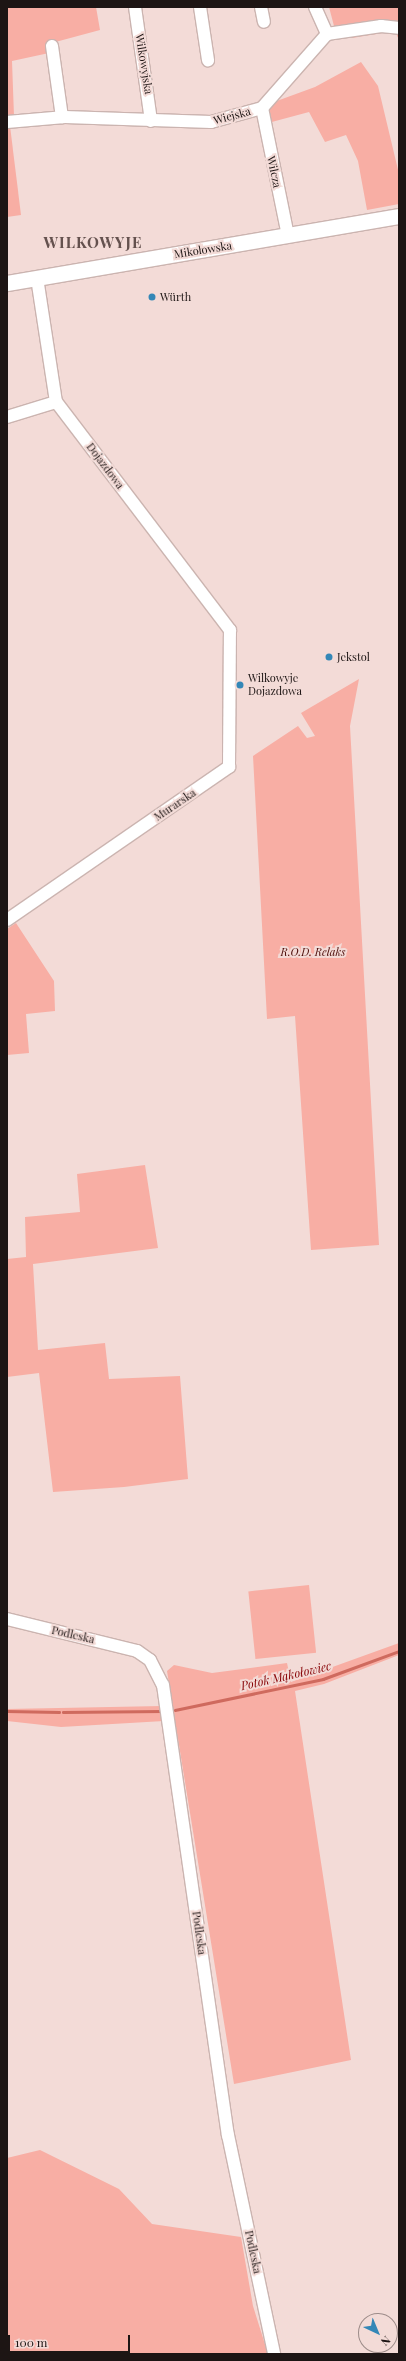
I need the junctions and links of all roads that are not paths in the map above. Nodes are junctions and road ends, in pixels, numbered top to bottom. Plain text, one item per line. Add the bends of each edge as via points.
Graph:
1 (135, 7) edge
2 (200, 7) edge
3 (261, 7) edge
4 (315, 7) edge
5 (264, 22) dead end
6 (399, 28) edge
7 (327, 34) junction
8 (52, 46) dead end
9 (208, 60) dead end
10 (262, 108) junction
11 (62, 117) junction
12 (151, 121) junction
13 (7, 122) edge
14 (399, 216) edge
15 (288, 236) junction
16 (37, 278) junction
17 (7, 283) edge
18 (56, 402) junction
19 (7, 417) edge
20 (230, 630) joint
21 (7, 920) edge
22 (7, 1620) edge
23 (274, 2354) edge

1 - 12 street, Wilkowyjska
2 - 9 street
3 - 5 street
4 - 7 street
6 - 7 street via 381,26
7 - 10 street, Wiejska
8 - 11 street
10 - 12 street, Wiejska via 211,122
10 - 15 street, Wilcza
11 - 12 street, Wiejska
11 - 13 street, Wiejska
14 - 15 main road, Mikołowska
15 - 16 main road, Mikołowska
16 - 17 main road, Mikołowska
16 - 18 street, Dojazdowa
18 - 19 street
18 - 20 street, Dojazdowa
20 - 21 street, Murarska via 229,767
22 - 23 street, Podleska via 137,1651 150,1660 163,1685 228,2135

